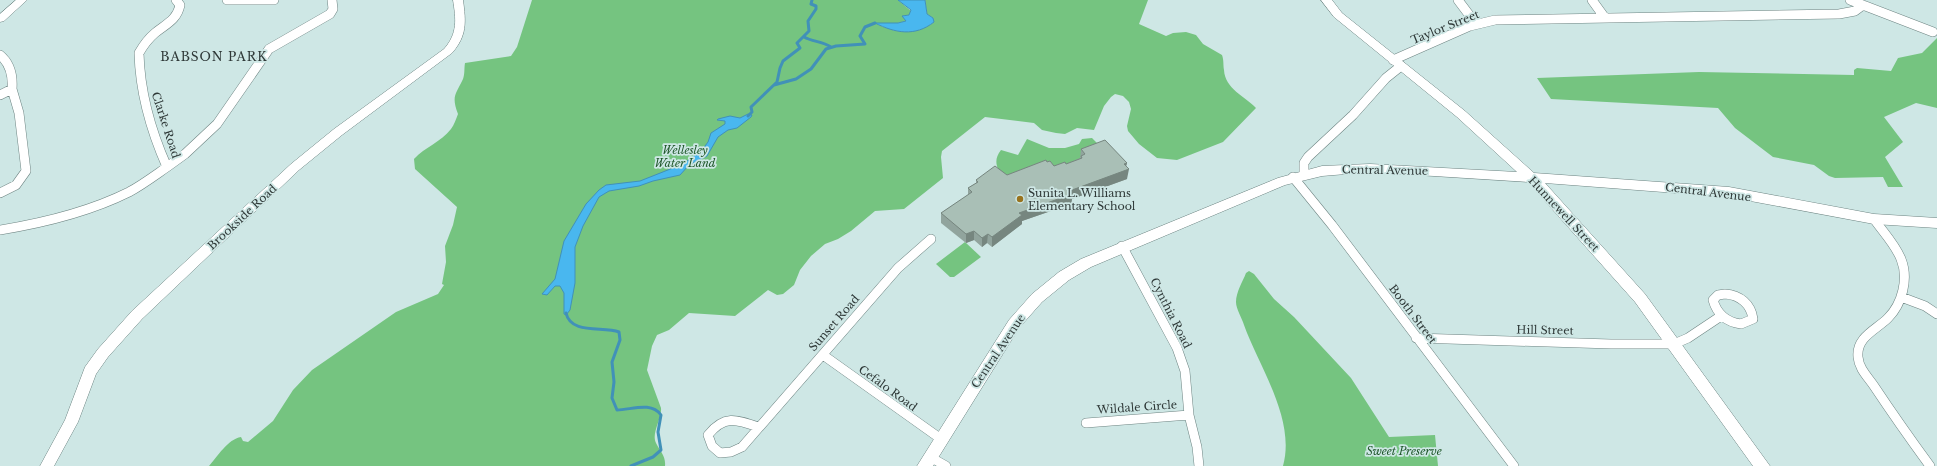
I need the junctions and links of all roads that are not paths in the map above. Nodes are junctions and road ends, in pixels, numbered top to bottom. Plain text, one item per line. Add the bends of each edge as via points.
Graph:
1 (22, 0) edge
2 (176, 0) edge
3 (227, 0) edge
4 (274, 0) edge
5 (332, 0) edge
6 (458, 0) edge
7 (1326, 0) edge
8 (1458, 0) edge
9 (1592, 0) edge
10 (1850, 0) edge
11 (1863, 5) junction
12 (1605, 18) junction
13 (0, 19) edge
14 (1476, 24) junction
15 (1933, 32) dead end
16 (0, 54) edge
17 (1397, 63) junction
18 (12, 89) junction
19 (0, 95) edge
20 (167, 167) junction
21 (1298, 176) junction
22 (1530, 177) junction
23 (0, 193) edge
24 (1874, 219) junction
25 (1937, 223) edge
26 (0, 230) edge
27 (931, 239) dead end
28 (1122, 246) junction
29 (1901, 297) junction
30 (1937, 314) edge
31 (1721, 316) dead end
32 (1416, 338) junction
33 (1674, 344) junction
34 (823, 355) junction
35 (1189, 415) junction
36 (1086, 423) dead end
37 (758, 427) junction
38 (941, 439) junction
39 (928, 461) edge
40 (47, 466) edge
41 (946, 466) edge
42 (1199, 466) edge
43 (1514, 466) edge
44 (1762, 466) edge
45 (1930, 466) edge

1 - 13 street
2 - 20 street, Clarke Road via 180,5 179,12 172,22 156,33 139,54 139,75
3 - 4 street
5 - 20 street via 333,9 330,14 269,49 217,124
6 - 40 street, Brookside Road via 461,29 457,41 448,52 338,132 295,167 137,315 102,353 90,371 71,422
7 - 17 main road, Hunnewell Street via 1338,15
8 - 14 street
9 - 12 street
10 - 11 street
11 - 12 street, Taylor Street via 1855,11 1839,14
11 - 15 street
12 - 14 street, Taylor Street via 1501,19
14 - 17 street, Taylor Street
16 - 18 street via 10,67
17 - 21 street, Taylor Street via 1353,115 1307,158
17 - 22 main road, Hunnewell Street via 1461,114
18 - 19 street
18 - 23 street via 19,113 26,170 23,178 15,186
20 - 26 street, Clarke Road via 116,198 42,221
21 - 22 main road, Central Avenue via 1333,169 1366,168
21 - 28 main road, Central Avenue
21 - 32 street, Booth Street
22 - 24 main road, Central Avenue via 1729,192
22 - 33 main road, Hunnewell Street via 1640,298
24 - 25 main road, Central Avenue
24 - 29 street via 1902,260 1905,285
27 - 34 street, Sunset Road via 901,264
28 - 35 street, Cynthia Road via 1177,348 1186,371
28 - 38 main road, Central Avenue via 1074,270 1030,305 1008,332
29 - 30 street via 1925,306
29 - 45 street via 1888,318 1867,334 1858,346 1858,358 1863,371 1882,400
31 - 33 street via 1688,338
32 - 33 street, Hill Street
32 - 43 street, Booth Street
33 - 44 main road, Hunnewell Street
34 - 37 street, Sunset Road
34 - 38 street, Cefalo Road
35 - 36 street, Wildale Circle
35 - 42 street, Cynthia Road
37 - 37 street, Sunset Road via 731,420 722,421 714,426 708,435 712,446 720,453 731,452 742,447
38 - 39 main road, Central Avenue
39 - 41 street

